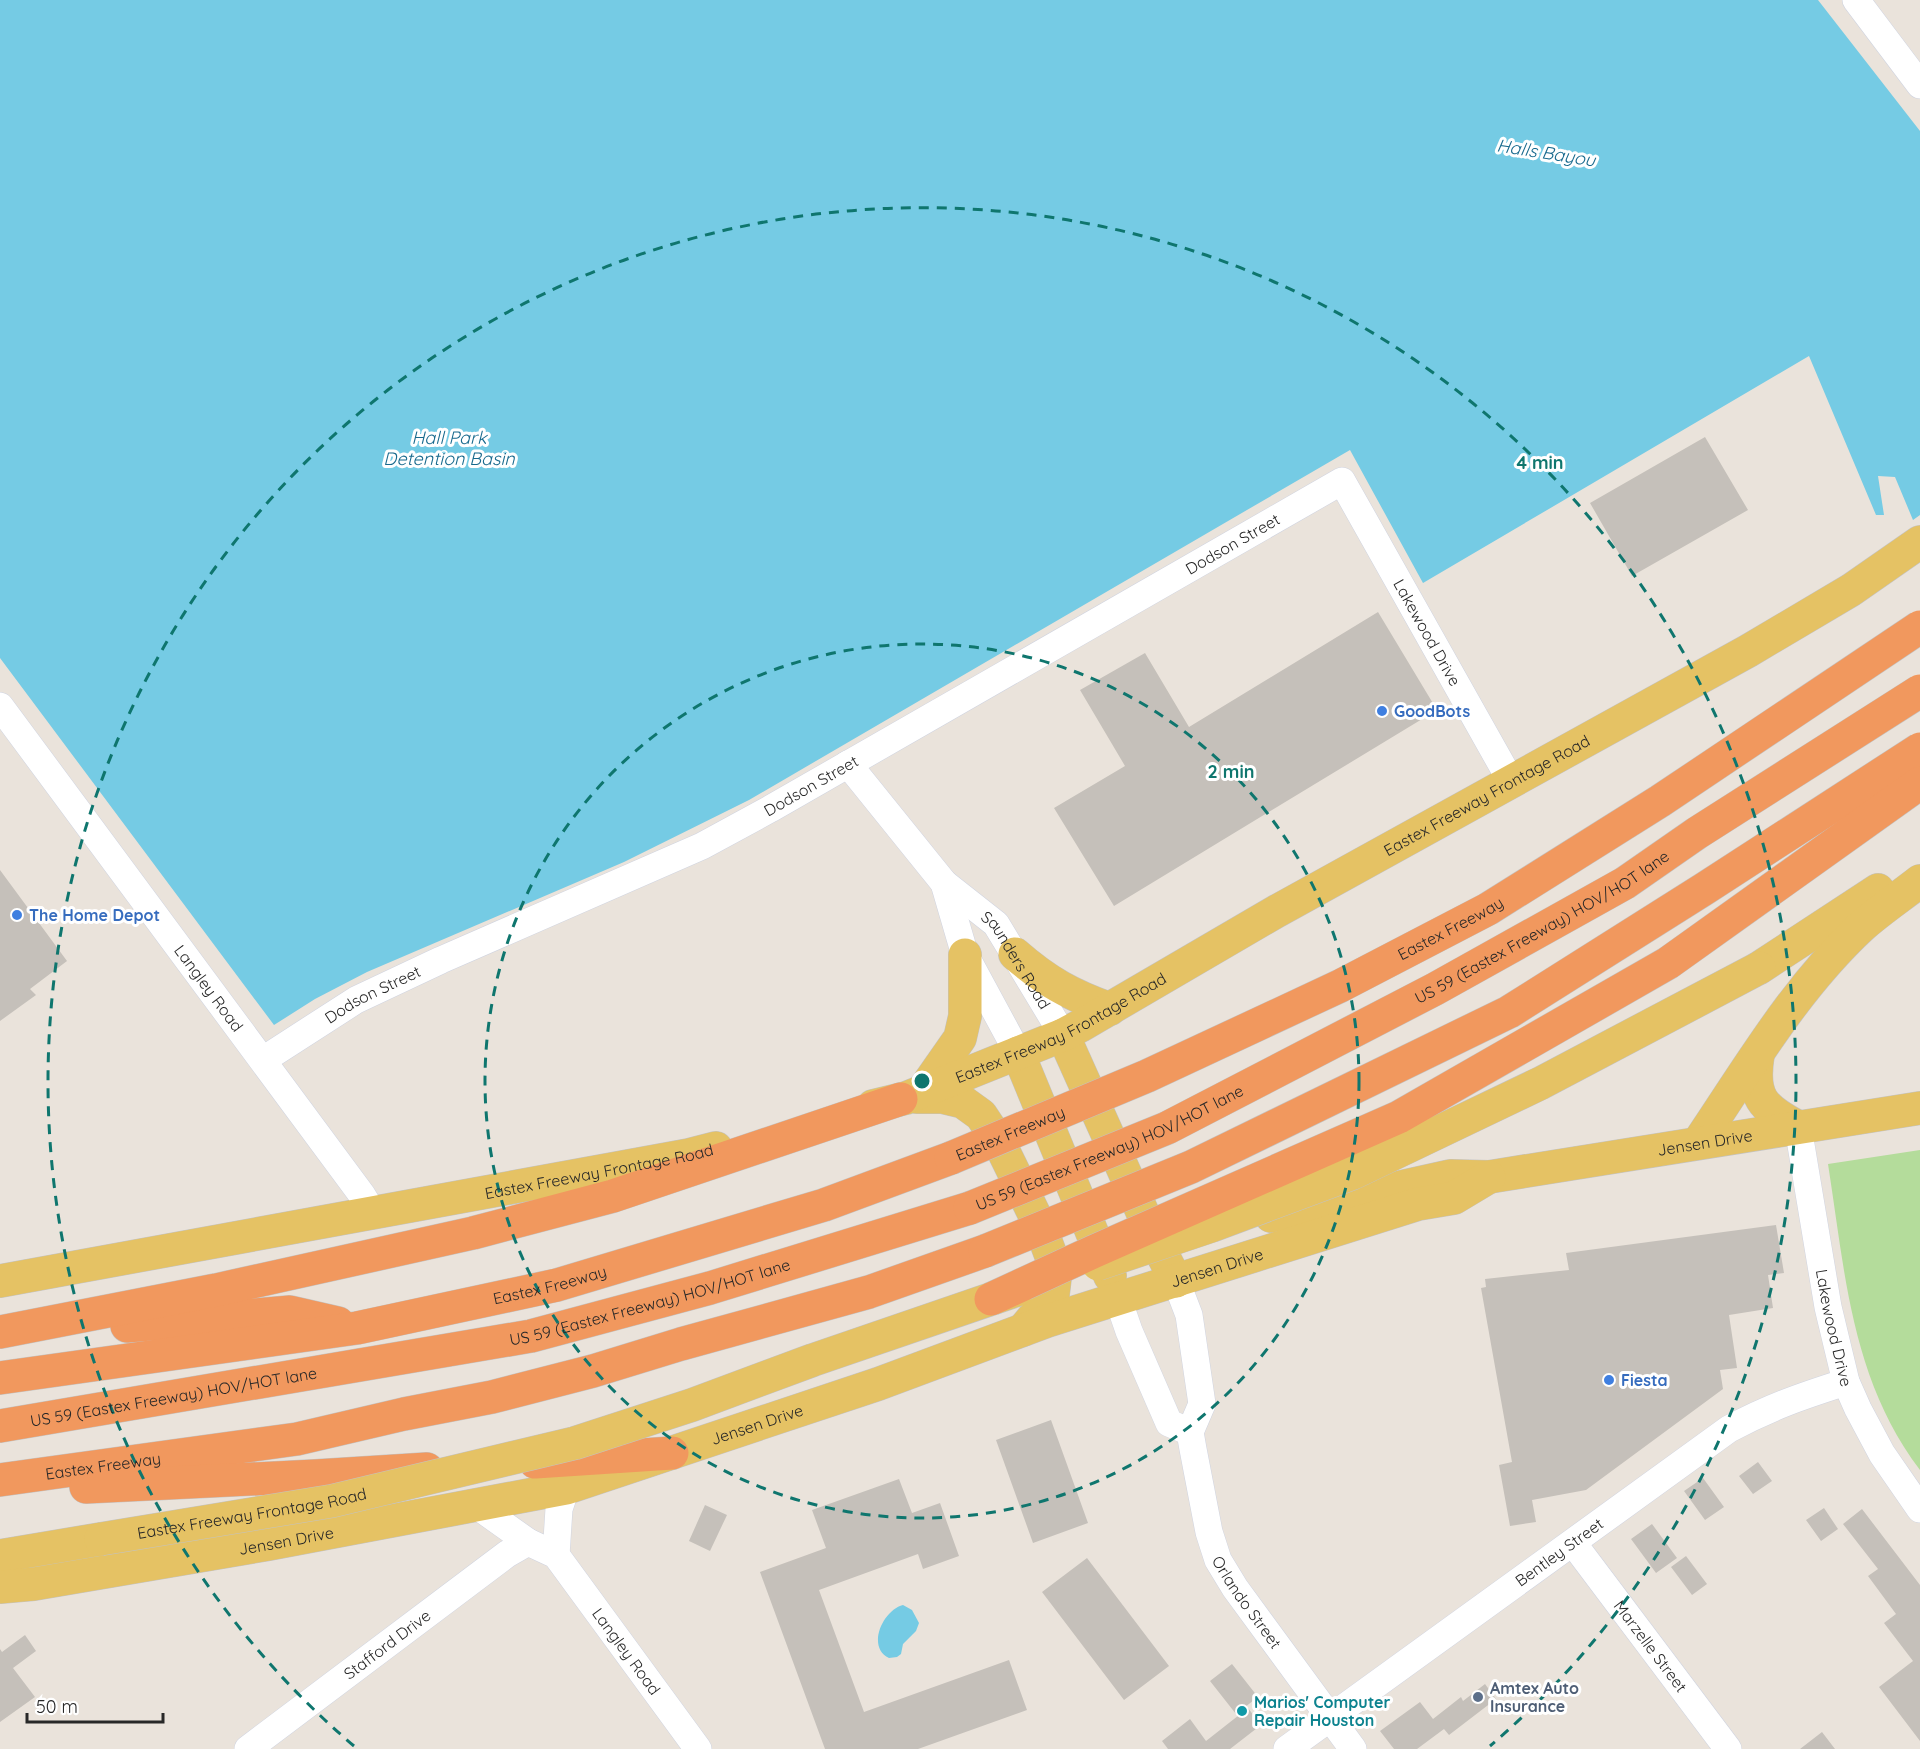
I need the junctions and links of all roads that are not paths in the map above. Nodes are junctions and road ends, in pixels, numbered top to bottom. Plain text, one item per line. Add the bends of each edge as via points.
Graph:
1 (1856, 0) edge
2 (1920, 85) edge
3 (1342, 481) joint
4 (1920, 542) edge
5 (1920, 627) edge
6 (1920, 691) edge
7 (0, 706) edge
8 (1920, 750) edge
9 (848, 764) junction
10 (1512, 783) junction
11 (1920, 783) edge
12 (1920, 860) edge
13 (1920, 881) edge
14 (944, 883) junction
15 (1857, 917) junction
16 (1015, 954) junction
17 (965, 955) junction
18 (1110, 1009) junction
19 (1063, 1035) junction
20 (1018, 1053) junction
21 (1758, 1054) junction
22 (263, 1060) junction
23 (910, 1096) junction
24 (1920, 1107) edge
25 (1798, 1127) junction
26 (1698, 1143) junction
27 (1489, 1177) junction
28 (373, 1213) junction
29 (1154, 1238) junction
30 (0, 1281) edge
31 (1176, 1281) junction
32 (991, 1299) junction
33 (1118, 1299) junction
34 (357, 1328) junction
35 (1023, 1330) junction
36 (0, 1334) edge
37 (0, 1378) edge
38 (1846, 1382) junction
39 (0, 1426) edge
40 (1190, 1432) junction
41 (672, 1453) junction
42 (0, 1480) edge
43 (566, 1488) junction
44 (0, 1491) edge
45 (476, 1505) junction
46 (1920, 1509) edge
47 (528, 1542) junction
48 (1573, 1543) junction
49 (556, 1555) junction
50 (0, 1556) edge
51 (0, 1587) edge
52 (1329, 1717) junction
53 (248, 1749) edge
54 (698, 1749) edge
55 (1287, 1749) edge
56 (1353, 1749) edge
57 (1728, 1749) edge

1 - 2 street
3 - 9 street, Dodson Street
3 - 10 street, Lakewood Drive
4 - 10 main road, Eastex Freeway Frontage Road via 1851,590 1748,651
5 - 34 highway, Eastex Freeway, bridge via 1660,801 1488,909 1340,986 1147,1076 951,1158 824,1205 557,1285
6 - 39 highway, US 59 (Eastex Freeway) HOV/HOT lane, bridge via 1624,883 1435,990 1167,1128 970,1208 710,1288 531,1336
7 - 22 street, Langley Road
8 - 42 highway, Eastex Freeway, bridge via 1509,1012 1191,1167 985,1251 869,1292 492,1397 297,1438
9 - 14 street, Saunders Road
9 - 22 street, Dodson Street via 702,846 356,999
10 - 18 main road, Eastex Freeway Frontage Road via 1277,911
11 - 32 highway, bridge via 1668,963 1399,1117
12 - 15 main road, Eastex Freeway Frontage Road
13 - 15 main road
14 - 16 street, Saunders Road via 996,924
14 - 17 street, Saunders Road
15 - 21 main road
15 - 32 main road, Eastex Freeway Frontage Road, bridge via 1542,1083 1353,1173 1210,1226
16 - 18 main road via 1057,986
16 - 19 street, Saunders Road
17 - 20 street, Saunders Road
17 - 23 main road via 965,1016 960,1038
18 - 19 main road, Eastex Freeway Frontage Road
19 - 20 main road, Eastex Freeway Frontage Road
19 - 29 main road, Saunders Road
20 - 23 main road, Eastex Freeway Frontage Road
20 - 33 main road, Saunders Road
21 - 25 main road via 1756,1090 1765,1105
21 - 26 main road
22 - 28 street, Langley Road
23 - 28 main road, Eastex Freeway Frontage Road via 689,1155
23 - 35 main road via 963,1102 981,1115 999,1142 1040,1226 1056,1269 1053,1294
23 - 36 highway via 612,1196 473,1233
24 - 25 main road, Jensen Drive
25 - 26 main road, Jensen Drive
25 - 38 street, Lakewood Drive via 1827,1300
26 - 27 main road, Jensen Drive
27 - 29 main road, Jensen Drive via 1450,1176 1209,1231
27 - 31 main road, Jensen Drive via 1454,1198 1418,1204
28 - 30 main road, Eastex Freeway Frontage Road
29 - 31 main road, Saunders Road
31 - 33 main road, Jensen Drive
31 - 40 street via 1189,1316 1203,1404
32 - 50 main road, Eastex Freeway Frontage Road, bridge via 575,1443 332,1501
33 - 35 main road, Jensen Drive
33 - 40 street via 1169,1423
34 - 36 highway via 290,1312
34 - 37 highway, Eastex Freeway
35 - 41 main road, Jensen Drive via 878,1384
38 - 46 street, Lakewood Drive via 1882,1454
38 - 48 street, Bentley Street via 1761,1411
40 - 52 street, Orlando Street via 1218,1560
41 - 43 main road, Jensen Drive
41 - 44 highway
43 - 45 main road, Jensen Drive
43 - 49 street via 559,1509
45 - 47 street, Langley Road
45 - 51 main road, Jensen Drive via 269,1545
47 - 49 street, Langley Road
47 - 53 street, Stafford Drive
48 - 52 street, Bentley Street
48 - 57 street, Marzelle Street
49 - 54 street, Langley Road
52 - 55 street, Bentley Street
52 - 56 street, Orlando Street

